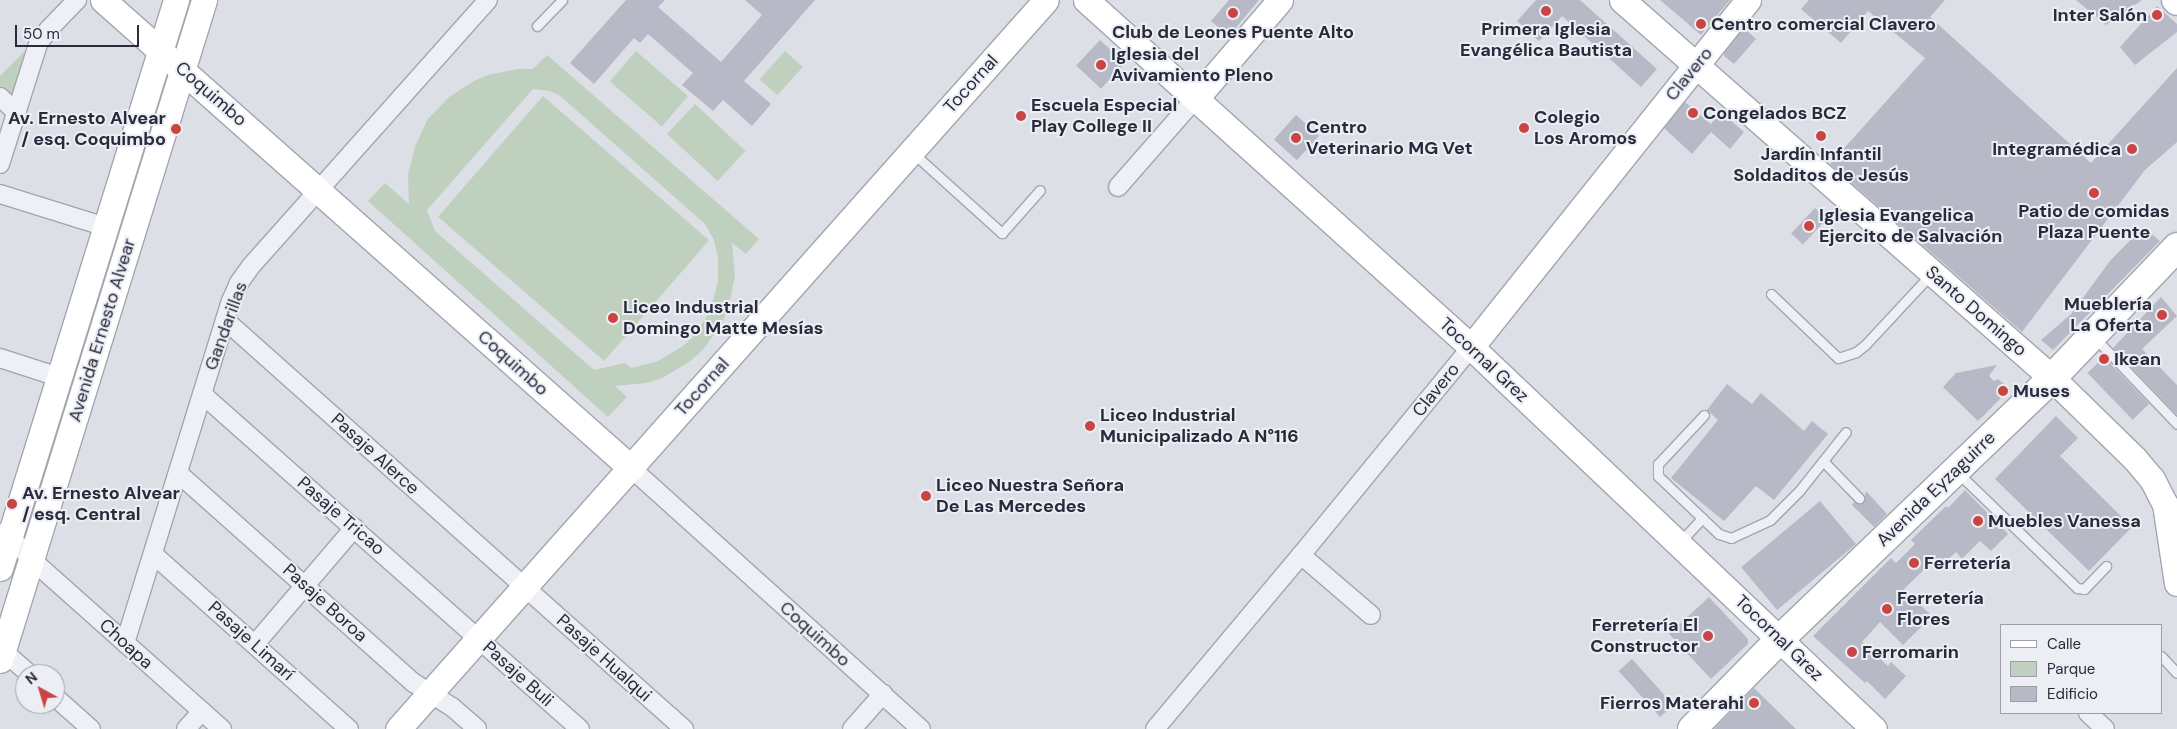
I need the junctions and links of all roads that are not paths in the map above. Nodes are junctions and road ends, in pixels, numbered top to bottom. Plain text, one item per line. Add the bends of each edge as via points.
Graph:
1 (77, 0) edge
2 (103, 0) edge
3 (176, 0) edge
4 (204, 0) edge
5 (488, 0) edge
6 (562, 0) edge
7 (1046, 0) edge
8 (1086, 0) edge
9 (1280, 0) edge
10 (1622, 0) edge
11 (1748, 0) edge
12 (537, 26) dead end
13 (160, 51) junction
14 (1696, 66) junction
15 (182, 70) junction
16 (0, 97) edge
17 (1196, 98) junction
18 (16, 112) junction
19 (911, 152) junction
20 (0, 164) edge
21 (1118, 187) dead end
22 (320, 190) junction
23 (1040, 190) dead end
24 (0, 194) edge
25 (106, 227) junction
26 (2177, 247) edge
27 (1932, 273) junction
28 (1771, 294) dead end
29 (225, 320) junction
30 (2092, 335) junction
31 (1471, 347) junction
32 (0, 358) edge
33 (59, 377) junction
34 (2052, 378) junction
35 (202, 394) junction
36 (1704, 415) dead end
37 (2177, 424) edge
38 (1846, 432) dead end
39 (1823, 461) junction
40 (631, 468) junction
41 (1955, 471) junction
42 (178, 473) junction
43 (1859, 498) dead end
44 (1702, 518) junction
45 (354, 528) junction
46 (5, 535) edge
47 (1678, 543) junction
48 (152, 554) junction
49 (1301, 555) junction
50 (31, 558) junction
51 (2106, 566) dead end
52 (0, 568) edge
53 (2177, 583) edge
54 (305, 585) junction
55 (524, 587) junction
56 (1371, 615) dead end
57 (479, 638) junction
58 (1780, 639) junction
59 (125, 643) junction
60 (255, 644) junction
61 (2, 656) edge
62 (2162, 657) edge
63 (15, 665) edge
64 (2177, 673) edge
65 (430, 693) junction
66 (883, 694) junction
67 (65, 706) edge
68 (202, 711) junction
69 (2089, 714) edge
70 (91, 729) edge
71 (186, 729) edge
72 (222, 729) edge
73 (349, 729) edge
74 (398, 729) edge
75 (477, 729) edge
76 (580, 729) edge
77 (684, 729) edge
78 (852, 729) edge
79 (921, 729) edge
80 (1155, 729) edge
81 (1692, 729) edge
82 (1874, 729) edge
83 (2104, 729) edge

1 - 18 street via 38,44
2 - 13 street, Coquimbo
3 - 13 street, Avenida Ernesto Alvear
4 - 15 street, Avenida Ernesto Alvear
5 - 22 street, Gandarillas
6 - 12 lane
7 - 19 street, Tocornal
8 - 17 street, Tocornal Grez
9 - 17 street
10 - 14 street, Santo Domingo
11 - 14 street, Clavero
13 - 15 street, Coquimbo
13 - 25 street, Avenida Ernesto Alvear
14 - 27 street, Santo Domingo
14 - 31 street, Clavero
15 - 22 street, Coquimbo
15 - 50 street, Avenida Ernesto Alvear
16 - 18 street
17 - 21 street
17 - 31 street, Tocornal Grez
18 - 20 street
19 - 23 lane via 1002,233
19 - 40 street, Tocornal
22 - 29 street, Gandarillas via 244,275 234,292
22 - 40 street, Coquimbo
24 - 25 street
25 - 33 street, Avenida Ernesto Alvear
26 - 30 main road, Avenida Eyzaguirre
27 - 28 lane via 1865,345 1838,358
27 - 34 street, Santo Domingo
29 - 35 street, Gandarillas
29 - 55 street, Pasaje Alerce
30 - 34 main road, Avenida Eyzaguirre
30 - 37 lane
31 - 47 street, Tocornal Grez
31 - 49 street, Clavero
32 - 33 street
33 - 46 street, Avenida Ernesto Alvear
34 - 41 main road, Avenida Eyzaguirre
34 - 53 street, Santo Domingo via 2135,458 2152,479 2165,504
35 - 42 street, Gandarillas
35 - 45 street, Pasaje Tricao
36 - 44 lane via 1658,464 1658,476
38 - 39 lane
39 - 43 lane
39 - 44 lane via 1800,491 1770,520 1744,533 1731,538 1719,534
40 - 55 street, Tocornal
40 - 66 street, Coquimbo
41 - 51 lane via 2077,588 2084,589
41 - 58 main road, Avenida Eyzaguirre via 1887,528
42 - 48 street, Gandarillas
42 - 54 street, Pasaje Boroa
44 - 47 lane
45 - 54 street
45 - 57 street, Pasaje Tricao
46 - 50 street, Choapa
46 - 52 street, Avenida Ernesto Alvear
47 - 58 street, Tocornal Grez
48 - 59 street, Gandarillas
48 - 60 street, Pasaje Limarí
49 - 56 street
49 - 80 street, Clavero
50 - 59 street, Choapa
50 - 61 street, Avenida Ernesto Alvear
54 - 60 street
54 - 65 street, Pasaje Boroa via 414,683
55 - 57 street, Tocornal
55 - 77 street, Pasaje Hualqui
57 - 65 street, Tocornal
57 - 76 street, Pasaje Buli
58 - 81 main road, Avenida Eyzaguirre
58 - 82 street, Tocornal Grez
59 - 68 street, Choapa
60 - 73 street, Pasaje Limarí
61 - 63 street
62 - 64 lane
65 - 74 street, Tocornal
65 - 75 street, Pasaje Boroa
66 - 78 street
66 - 79 street, Coquimbo
67 - 70 street
68 - 71 street
68 - 72 street, Choapa
69 - 83 street

